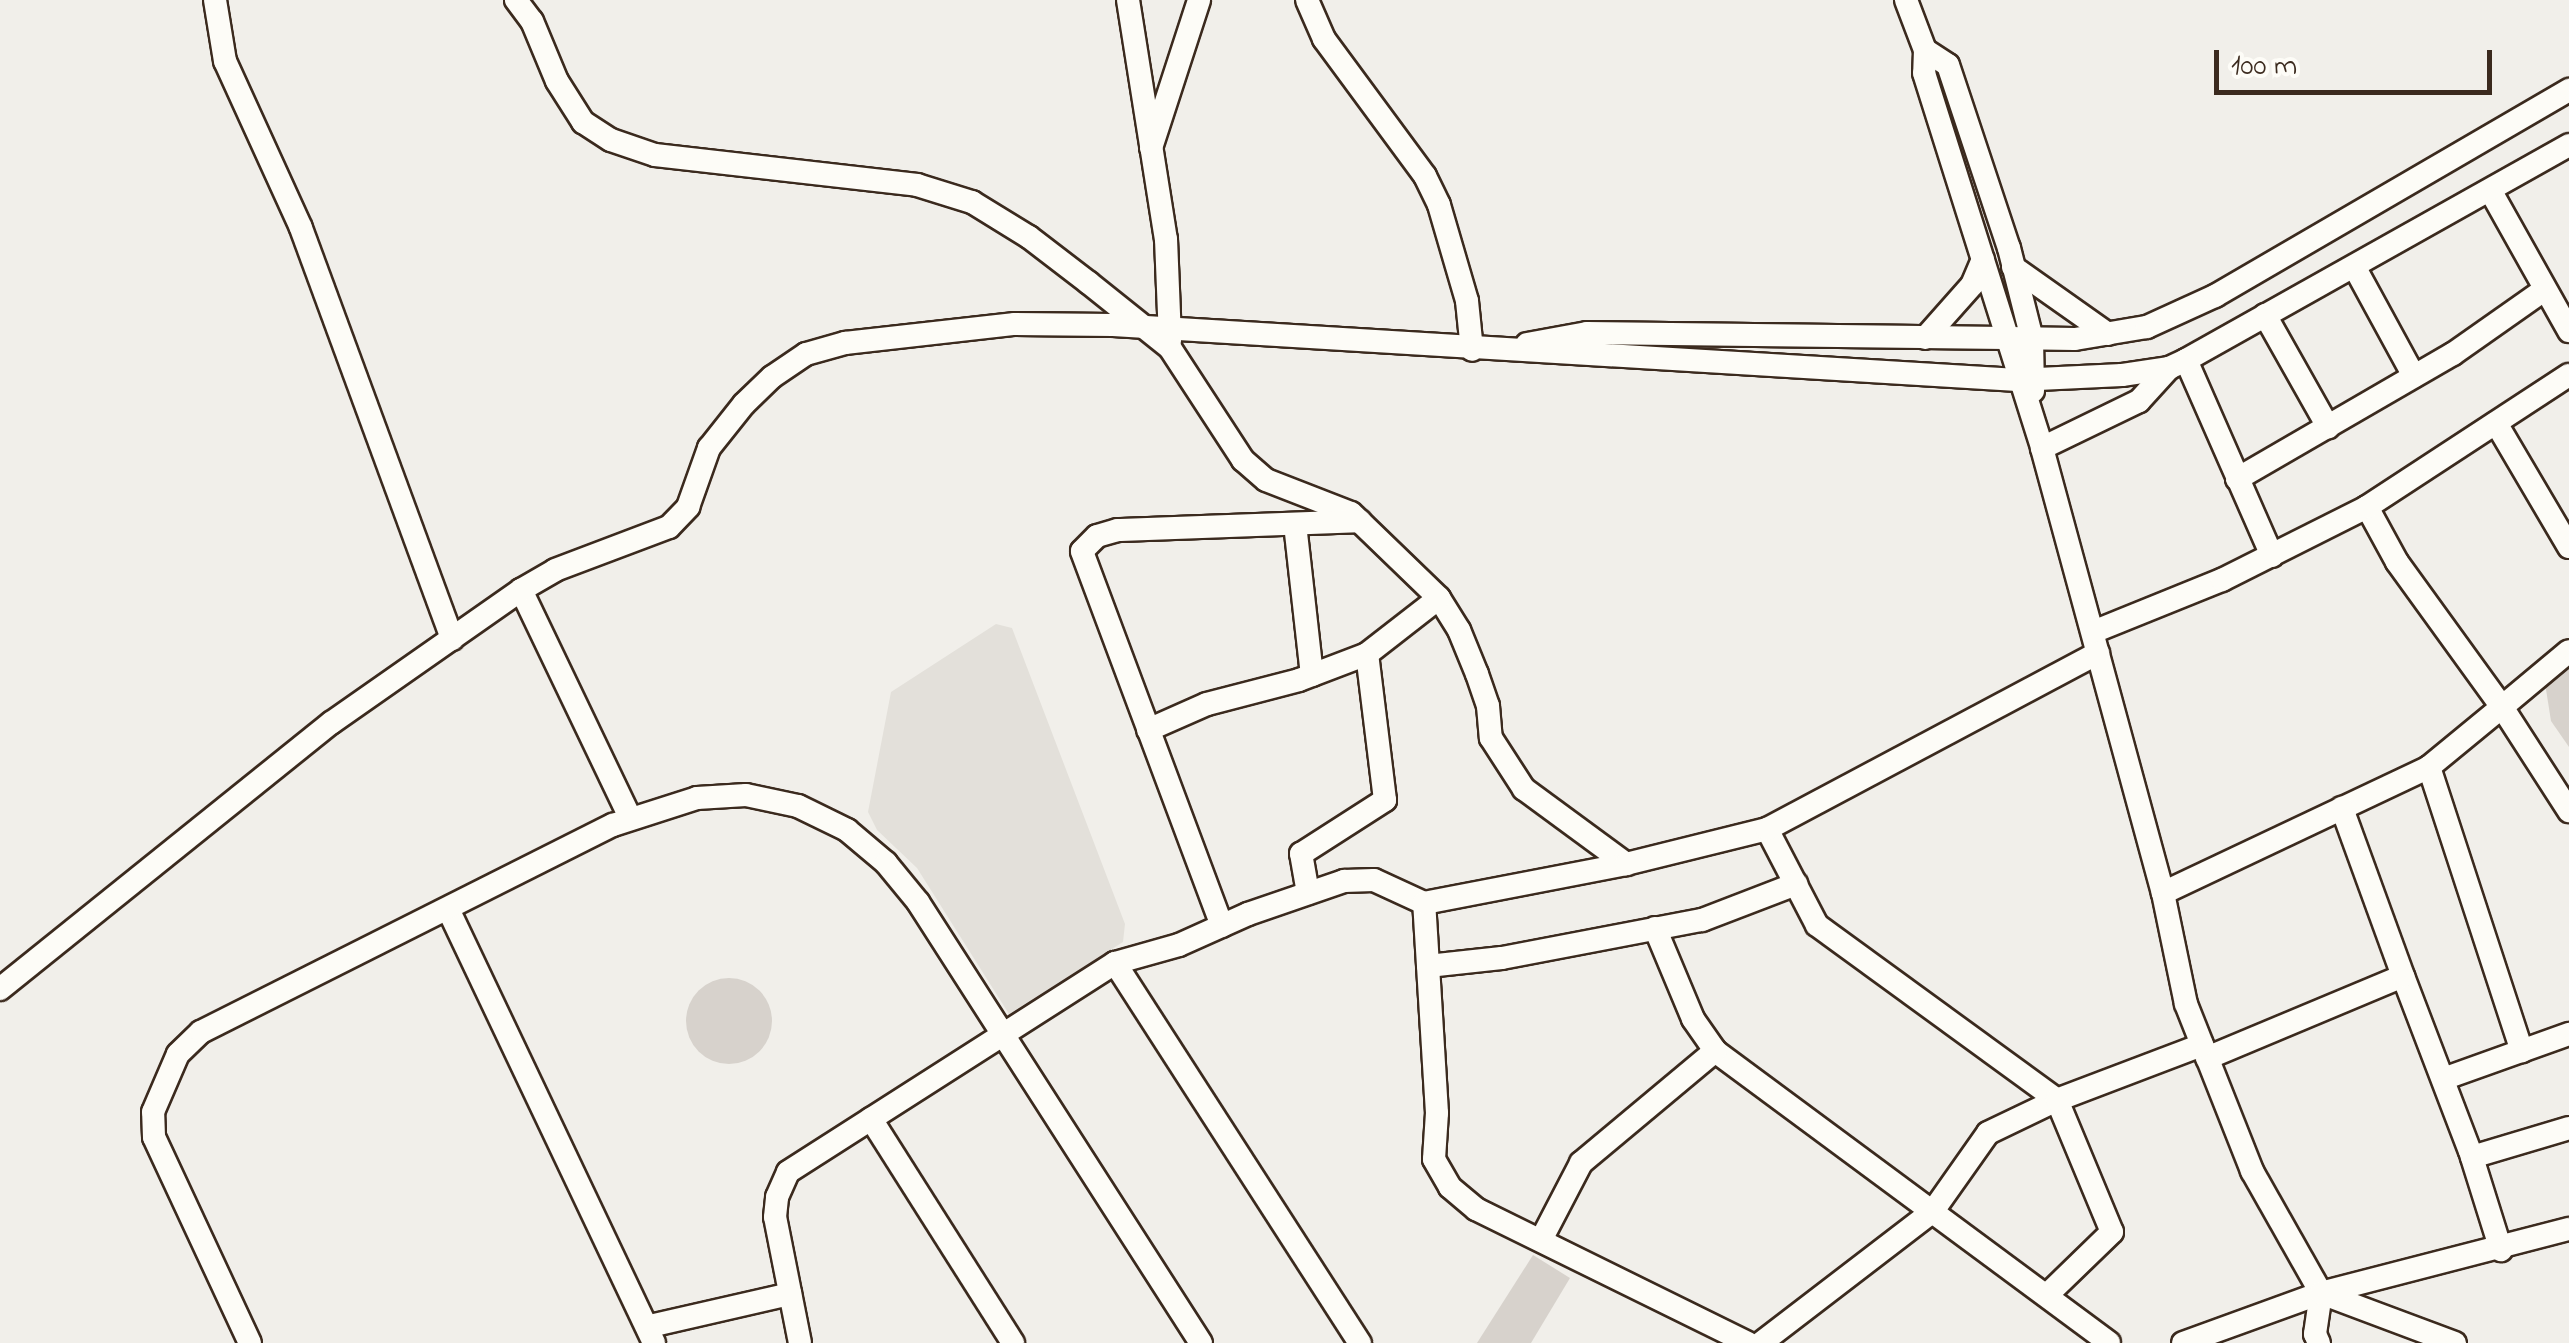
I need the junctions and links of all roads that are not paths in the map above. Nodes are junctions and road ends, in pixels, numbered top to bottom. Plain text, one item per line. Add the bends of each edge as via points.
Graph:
1 (215, 0) edge
2 (516, 0) edge
3 (1128, 0) edge
4 (1199, 0) edge
5 (1307, 0) edge
6 (1906, 0) edge
7 (1925, 50) junction
8 (2569, 90) edge
9 (2569, 146) edge
10 (1150, 151) junction
11 (2490, 190) junction
12 (1983, 260) junction
13 (2013, 267) junction
14 (2355, 268) junction
15 (2544, 290) junction
16 (2265, 316) junction
17 (1144, 327) junction
18 (2569, 331) edge
19 (2108, 334) junction
20 (1170, 338) junction
21 (1925, 338) junction
22 (2008, 338) junction
23 (2032, 339) junction
24 (1481, 350) junction
25 (2178, 364) junction
26 (2569, 375) edge
27 (2414, 376) junction
28 (2028, 387) junction
29 (2496, 423) junction
30 (2328, 426) junction
31 (2042, 448) junction
32 (2237, 479) junction
33 (2368, 507) junction
34 (1360, 522) junction
35 (1295, 524) junction
36 (2569, 547) edge
37 (2272, 556) junction
38 (521, 590) junction
39 (1439, 598) junction
40 (452, 639) junction
41 (2096, 643) junction
42 (2569, 651) edge
43 (1367, 654) junction
44 (1312, 675) junction
45 (2502, 708) junction
46 (1148, 730) junction
47 (2429, 767) junction
48 (2564, 785) edge
49 (2342, 808) junction
50 (2569, 811) edge
51 (630, 818) junction
52 (1767, 828) junction
53 (1626, 864) junction
54 (1796, 884) junction
55 (2163, 892) junction
56 (1308, 893) junction
57 (1424, 903) junction
58 (448, 909) junction
59 (1222, 926) junction
60 (1655, 928) junction
61 (1114, 964) junction
62 (1428, 966) junction
63 (2403, 976) junction
64 (0, 989) edge
65 (2569, 1034) edge
66 (1003, 1035) junction
67 (1715, 1051) junction
68 (2522, 1051) junction
69 (2205, 1052) junction
70 (2443, 1080) junction
71 (2057, 1100) junction
72 (871, 1119) junction
73 (2569, 1128) edge
74 (2472, 1157) junction
75 (1933, 1212) junction
76 (2569, 1229) edge
77 (1541, 1240) junction
78 (2502, 1250) junction
79 (2322, 1293) junction
80 (790, 1294) junction
81 (2047, 1295) junction
82 (652, 1334) edge
83 (250, 1343) edge
84 (800, 1343) edge
85 (1013, 1343) edge
86 (1200, 1343) edge
87 (1360, 1343) edge
88 (1748, 1343) edge
89 (1762, 1343) edge
90 (2109, 1343) edge
91 (2183, 1343) edge
92 (2319, 1343) edge
93 (2455, 1343) edge

1 - 40 street via 226,61 301,228
2 - 17 street via 583,122 611,140 655,155 917,185 972,202 1029,236
3 - 10 street
4 - 10 street
5 - 24 street via 1324,40 1425,176
6 - 7 street
7 - 12 street via 1924,73
7 - 13 street via 1948,65
8 - 19 street via 2215,296 2146,327
9 - 11 street
10 - 20 street via 1166,239
11 - 14 street
11 - 15 street
12 - 21 street via 1972,285
12 - 22 street
13 - 19 street
13 - 23 street
14 - 16 street
14 - 27 street
15 - 18 street
15 - 27 street
16 - 25 street
16 - 30 street
17 - 20 street
17 - 38 street via 1016,324 845,343 806,354 772,377 732,419 710,448 688,507 669,526
19 - 23 street
20 - 24 street
20 - 34 street via 1243,460 1266,480
21 - 22 street
21 - 24 street via 1586,334
22 - 23 street
22 - 28 street
23 - 28 street
24 - 28 street
25 - 28 street
25 - 31 street via 2138,401
25 - 32 street
26 - 29 street
27 - 30 street
28 - 31 street
29 - 33 street
29 - 36 street
30 - 32 street
31 - 41 street
32 - 37 street
33 - 37 street
33 - 45 street via 2397,562
34 - 35 street
34 - 39 street
35 - 44 street
35 - 46 street via 1118,530 1086,543 1083,560
37 - 41 street
38 - 40 street
38 - 51 street
39 - 43 street
39 - 53 street via 1477,674 1491,738 1524,789
40 - 64 street via 331,724
41 - 52 street
41 - 55 street
42 - 45 street
43 - 44 street
43 - 56 street via 1385,800 1300,854
44 - 46 street via 1208,704
45 - 47 street
45 - 48 street
46 - 59 street
47 - 49 street
47 - 68 street
48 - 50 street
49 - 55 street
49 - 63 street
51 - 58 street
51 - 66 street via 697,798 746,795 798,806 847,830 886,862 918,902
52 - 53 street
52 - 54 street
53 - 57 street
54 - 60 street via 1725,914
54 - 71 street via 1817,925
55 - 69 street via 2186,1004
56 - 57 street via 1344,880 1374,880
56 - 59 street
57 - 62 street
58 - 82 street
58 - 83 street via 201,1032 178,1054 162,1086 154,1137
59 - 61 street
60 - 62 street
60 - 67 street via 1693,1019
61 - 66 street
61 - 87 street
62 - 77 street via 1434,1159 1450,1186 1476,1208
63 - 69 street
63 - 70 street
65 - 68 street
66 - 72 street
66 - 86 street
67 - 75 street
67 - 77 street via 1582,1163
68 - 70 street
69 - 71 street
69 - 79 street via 2252,1171
70 - 74 street
71 - 75 street via 1988,1133
71 - 81 street via 2112,1232
72 - 80 street via 788,1172 775,1217
72 - 85 street
73 - 74 street
74 - 78 street
75 - 81 street
75 - 89 street
76 - 78 street
77 - 88 street
78 - 79 street
79 - 91 street
79 - 92 street
79 - 93 street
80 - 82 street
80 - 84 street
81 - 90 street

